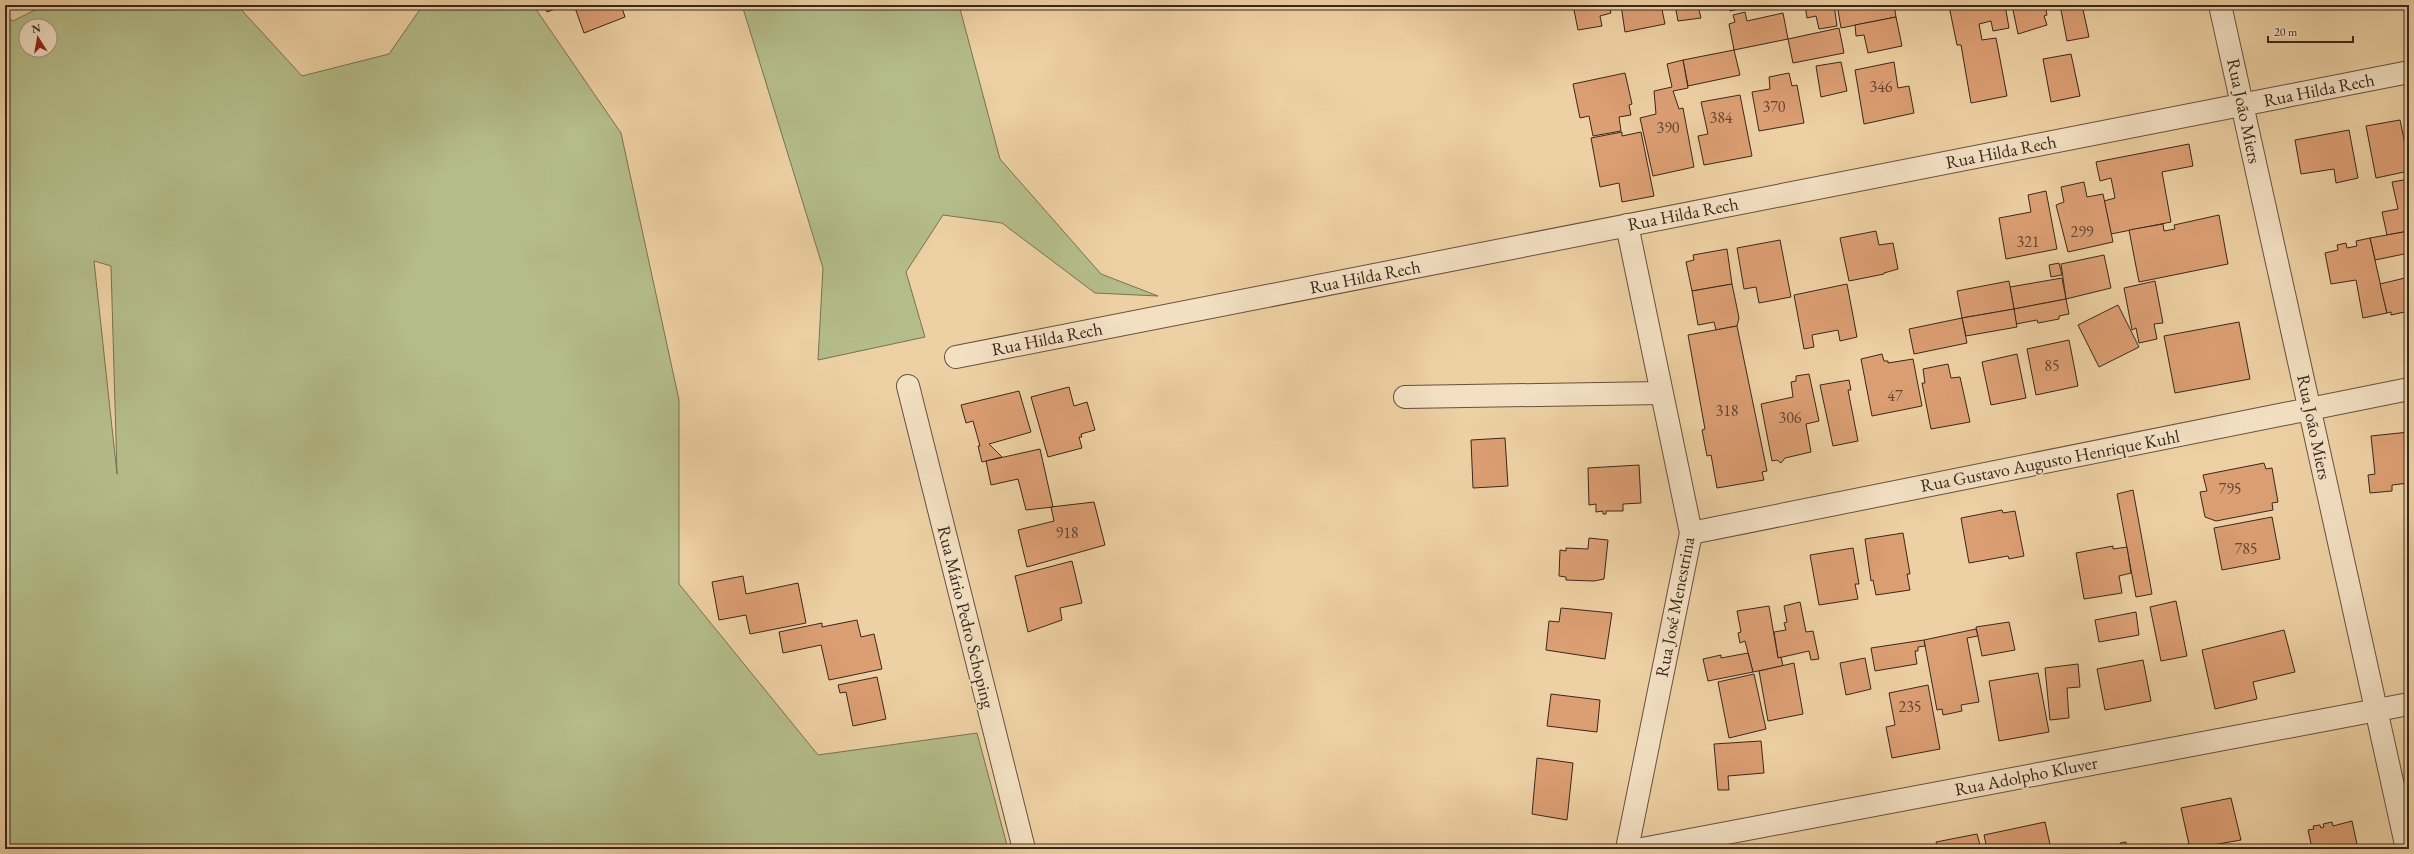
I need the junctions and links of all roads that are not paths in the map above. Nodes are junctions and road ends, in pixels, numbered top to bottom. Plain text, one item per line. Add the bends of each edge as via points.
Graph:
1 (2220, 5) edge
2 (2409, 72) edge
3 (2242, 104) junction
4 (1627, 225) junction
5 (956, 357) dead end
6 (908, 386) dead end
7 (2409, 389) edge
8 (1662, 393) junction
9 (1405, 397) dead end
10 (2310, 409) junction
11 (1690, 533) junction
12 (2409, 704) edge
13 (2376, 710) junction
14 (1024, 849) edge
15 (1627, 849) edge
16 (1642, 849) edge
17 (2407, 849) edge

1 - 3 street, Rua João Miers
2 - 3 street, Rua Hilda Rech
3 - 4 street, Rua Hilda Rech
3 - 10 street, Rua João Miers
4 - 5 street, Rua Hilda Rech
4 - 8 street, Rua José Menestrina
6 - 14 street, Rua Mário Pedro Schoping
7 - 10 street, Rua Gustavo Augusto Henrique Kuhl
8 - 9 street
8 - 11 street, Rua José Menestrina
10 - 11 street, Rua Gustavo Augusto Henrique Kuhl
10 - 13 street, Rua João Miers
11 - 15 street, Rua José Menestrina
12 - 13 street, Rua Adolpho Kluver
13 - 16 street, Rua Adolpho Kluver
13 - 17 street, Rua João Miers

